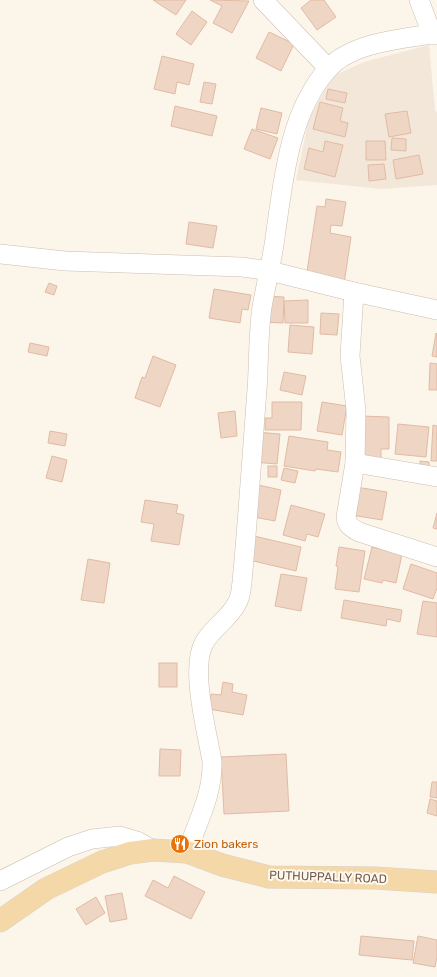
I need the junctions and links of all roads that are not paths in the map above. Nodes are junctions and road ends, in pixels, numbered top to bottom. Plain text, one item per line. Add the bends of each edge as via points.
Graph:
1 (262, 0) edge
2 (419, 0) edge
3 (435, 35) edge
4 (328, 68) junction
5 (0, 254) edge
6 (270, 271) junction
7 (354, 292) junction
8 (437, 310) edge
9 (355, 463) junction
10 (437, 477) edge
11 (437, 557) edge
12 (153, 850) junction
13 (187, 852) junction
14 (0, 881) edge
15 (437, 882) edge
16 (0, 921) edge

1 - 4 street
2 - 3 street
3 - 4 street via 369,46 342,57
4 - 6 street via 307,98 295,132 284,180
5 - 6 street via 65,261 242,267
6 - 7 street
6 - 13 street via 262,308 242,582 238,603 204,643 200,653 200,692 212,770 207,800
7 - 8 street
7 - 9 street via 350,356 356,410
9 - 10 street
9 - 11 street via 346,517 351,527 379,539
12 - 13 main road, PUTHUPPALLY ROAD
12 - 14 street via 137,841 120,836 92,839
12 - 16 main road, PUTHUPPALLY ROAD via 130,853 102,862 46,889
13 - 15 main road, PUTHUPPALLY ROAD via 222,865 269,877 375,878

